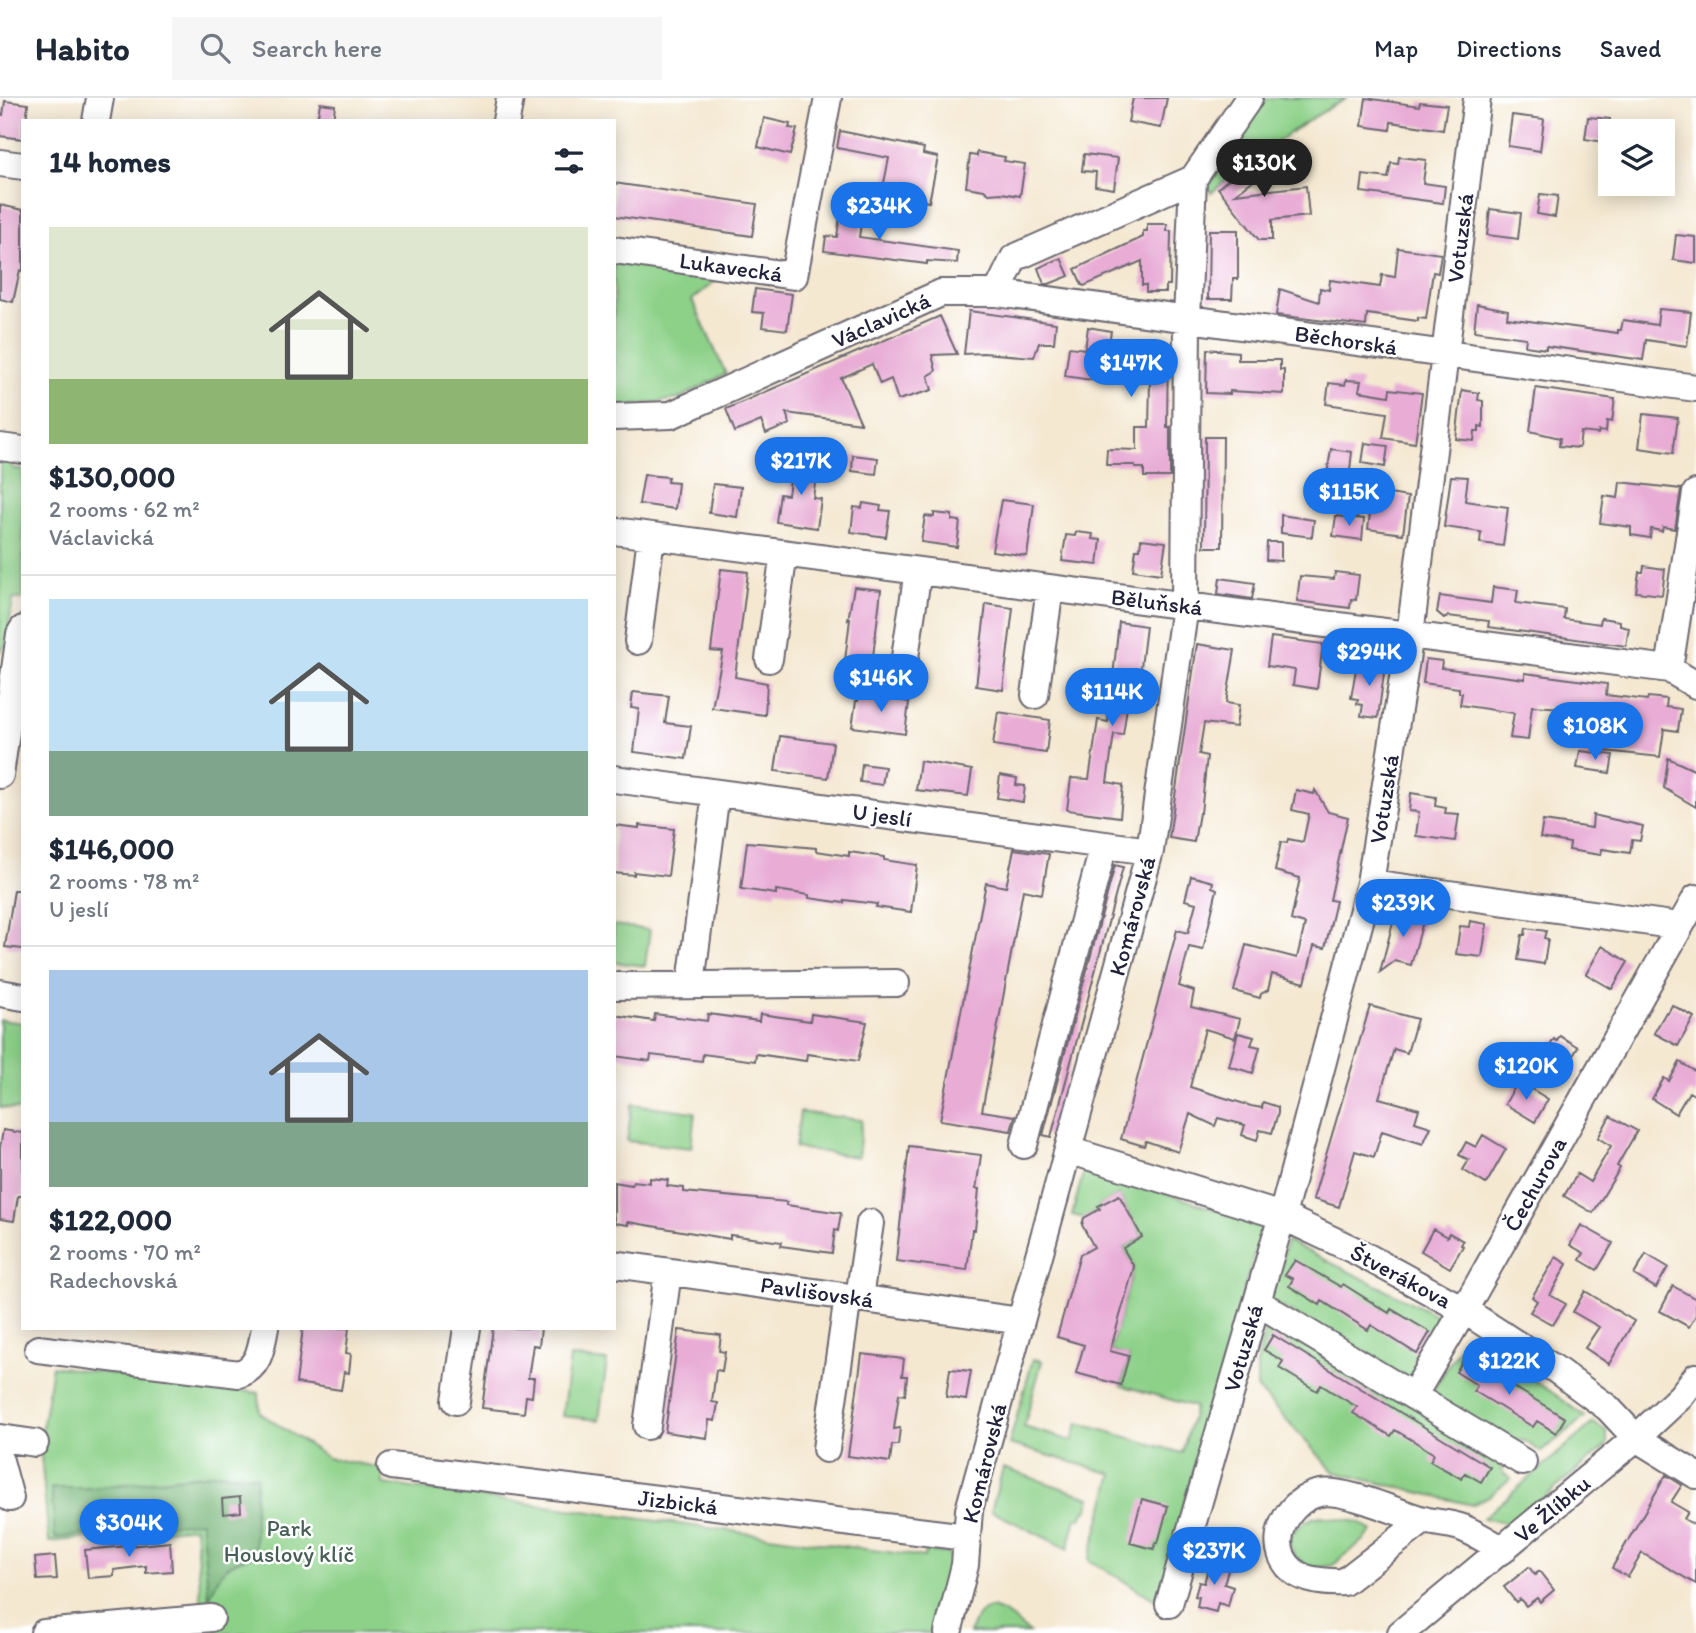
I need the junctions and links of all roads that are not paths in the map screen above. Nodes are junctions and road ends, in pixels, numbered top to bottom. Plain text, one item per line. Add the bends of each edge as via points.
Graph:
1 (100, 98) edge
2 (510, 98) edge
3 (828, 98) edge
4 (1249, 98) edge
5 (1477, 98) edge
6 (96, 119) edge
7 (506, 119) edge
8 (0, 163) edge
9 (21, 166) edge
10 (1194, 179) junction
11 (616, 250) edge
12 (997, 293) junction
13 (1187, 319) junction
14 (1446, 354) junction
15 (1696, 388) edge
16 (616, 416) edge
17 (0, 447) edge
18 (21, 450) edge
19 (1696, 493) edge
20 (616, 531) edge
21 (651, 536) junction
22 (784, 553) junction
23 (918, 570) junction
24 (1050, 588) junction
25 (1185, 606) junction
26 (21, 632) edge
27 (1410, 635) junction
28 (638, 642) dead end
29 (769, 659) dead end
30 (1669, 669) junction
31 (902, 677) dead end
32 (12, 678) edge
33 (1696, 685) edge
34 (1035, 695) dead end
35 (0, 775) edge
36 (616, 779) edge
37 (716, 793) junction
38 (1104, 845) junction
39 (1150, 851) junction
40 (1370, 883) junction
41 (1696, 898) edge
42 (1679, 926) junction
43 (895, 983) dead end
44 (691, 984) junction
45 (616, 986) edge
46 (0, 993) edge
47 (21, 997) edge
48 (1024, 1145) dead end
49 (1068, 1150) junction
50 (1282, 1216) junction
51 (870, 1223) dead end
52 (616, 1264) edge
53 (668, 1272) junction
54 (854, 1297) junction
55 (1257, 1302) junction
56 (1464, 1310) junction
57 (1021, 1321) junction
58 (265, 1330) edge
59 (467, 1330) edge
60 (38, 1349) dead end
61 (1696, 1377) edge
62 (1413, 1396) junction
63 (456, 1401) dead end
64 (647, 1426) dead end
65 (0, 1438) edge
66 (1636, 1438) junction
67 (35, 1443) dead end
68 (826, 1449) dead end
69 (0, 1461) edge
70 (1523, 1462) dead end
71 (391, 1466) dead end
72 (1696, 1475) edge
73 (10, 1498) dead end
74 (1424, 1520) junction
75 (966, 1537) junction
76 (1503, 1550) junction
77 (1170, 1604) dead end
78 (211, 1618) dead end
79 (44, 1633) edge
80 (948, 1633) edge
81 (1401, 1633) edge

1 - 6 street
2 - 7 street
3 - 11 street, Lukavecká via 794,276
4 - 10 street
5 - 14 street, Votuzská
8 - 9 street
10 - 12 street via 1014,258
10 - 13 street, Komárovská
12 - 13 street, Běchorská
12 - 16 street, Václavická via 941,293 671,415
13 - 14 street, Běchorská
13 - 25 street, Komárovská
14 - 15 street, Běchorská
14 - 27 street, Votuzská
17 - 18 street
19 - 30 street
20 - 21 street, Běluňská
21 - 22 street, Běluňská
21 - 28 street
22 - 23 street, Běluňská
22 - 29 street
23 - 24 street, Běluňská
23 - 31 street
24 - 25 street, Běluňská
24 - 34 street
25 - 27 street, Běluňská
25 - 39 street, Komárovská
26 - 32 street
27 - 30 street, Běluňská
27 - 40 street, Votuzská
30 - 33 street, Běluňská
32 - 35 street
36 - 37 street, U jeslí
37 - 38 street, U jeslí
37 - 44 street
38 - 39 street, U jeslí
38 - 48 street
39 - 49 street, Komárovská
40 - 42 street
40 - 50 street, Votuzská
41 - 42 street, Čechurova
42 - 56 street, Čechurova
43 - 44 street
44 - 45 street
46 - 47 street
49 - 50 street, Štverákova
49 - 57 street, Komárovská
50 - 55 street, Votuzská
50 - 56 street, Štverákova
51 - 54 street
52 - 53 street, Pavlišovská
53 - 54 street, Pavlišovská
53 - 64 street
54 - 57 street, Pavlišovská
54 - 68 street
55 - 62 street
55 - 77 street, Votuzská
56 - 62 street, Čechurova
56 - 66 street, Štverákova via 1608,1408
57 - 75 street, Komárovská via 969,1510
58 - 60 street via 258,1357 250,1369 239,1374
59 - 63 street
61 - 66 street, Ve Žlíbku
62 - 70 street
65 - 67 street
66 - 72 street, Štverákova
66 - 76 street, Ve Žlíbku
69 - 73 street
71 - 75 street, Jizbická
74 - 74 street via 1331,1491 1320,1493 1290,1512 1280,1533 1280,1548 1297,1574 1344,1582
74 - 76 street via 1460,1528
75 - 80 street, Komárovská via 965,1565
76 - 81 street, Ve Žlíbku
78 - 79 street

